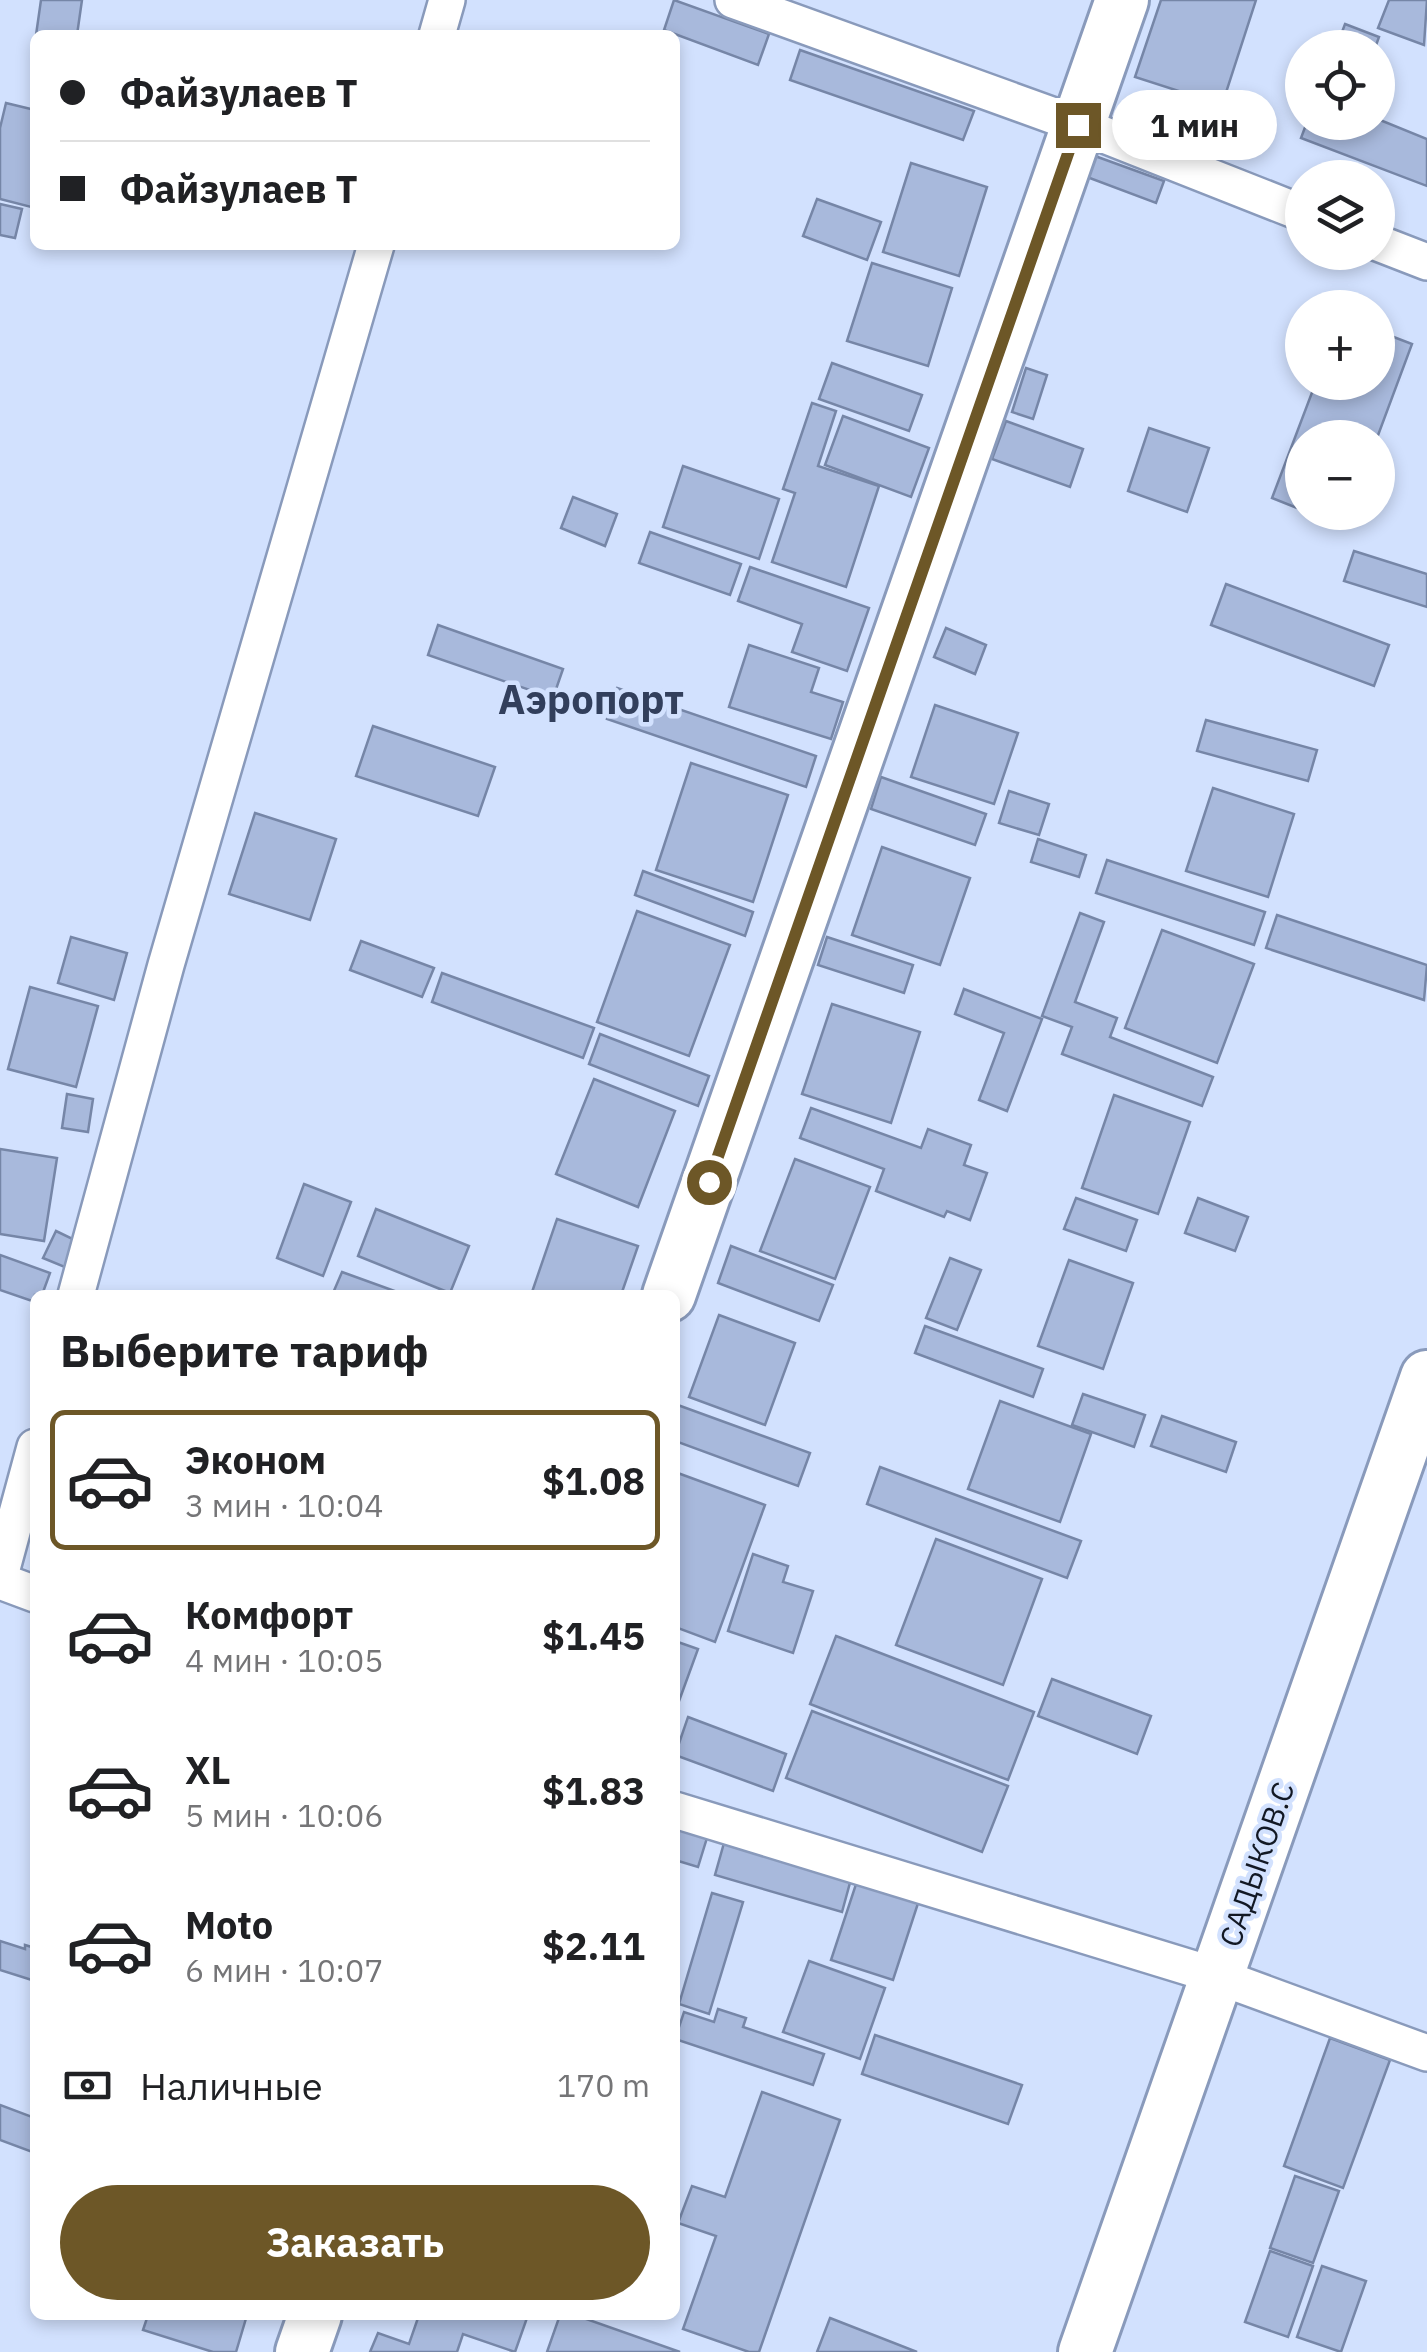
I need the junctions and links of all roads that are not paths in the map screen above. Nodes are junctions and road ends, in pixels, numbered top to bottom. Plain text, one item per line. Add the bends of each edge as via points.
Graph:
1 (447, 0) edge
2 (733, 0) edge
3 (1122, 0) edge
4 (438, 30) edge
5 (1078, 125) junction
6 (1285, 206) edge
7 (1395, 249) edge
8 (375, 250) edge
9 (1427, 262) edge
10 (77, 1290) edge
11 (672, 1290) edge
12 (1427, 1376) edge
13 (30, 1465) edge
14 (0, 1578) edge
15 (30, 1592) edge
16 (680, 1812) edge
17 (1217, 1976) junction
18 (1427, 2053) edge
19 (313, 2320) edge
20 (302, 2352) edge
21 (1086, 2352) edge

1 - 4 street
2 - 5 street
3 - 5 street
5 - 6 street
5 - 11 street
7 - 9 street
8 - 10 street
12 - 17 street, САДЫКОВ.С
13 - 14 street
14 - 15 street
16 - 17 street
17 - 18 street
17 - 21 street, САДЫКОВ.С
19 - 20 street

